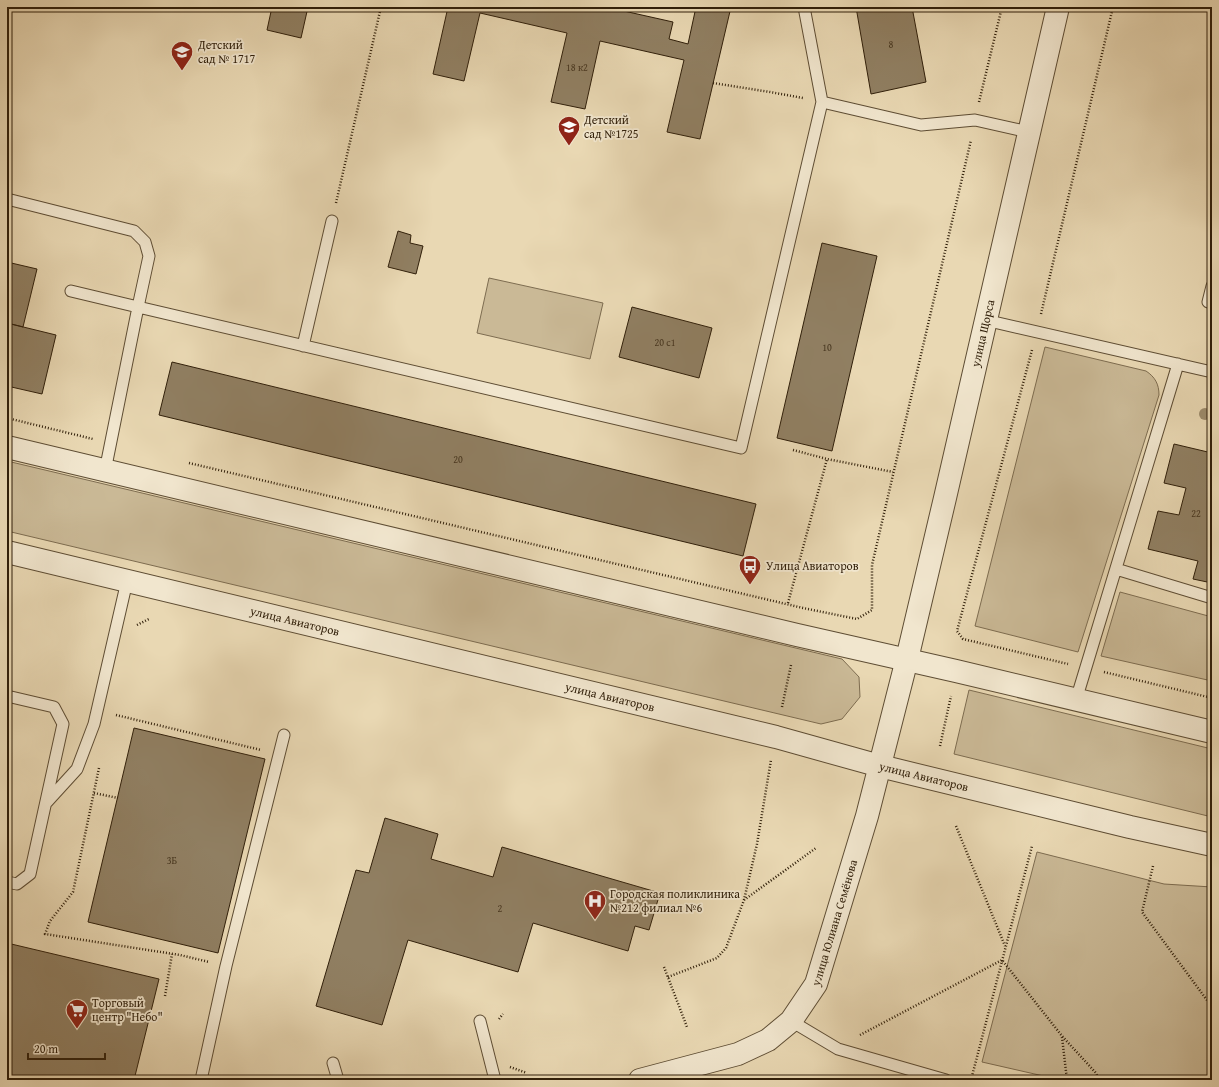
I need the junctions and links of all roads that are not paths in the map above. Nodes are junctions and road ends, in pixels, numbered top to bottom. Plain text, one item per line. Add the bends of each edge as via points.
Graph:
1 (804, 7) edge
2 (1058, 7) edge
3 (822, 102) junction
4 (1029, 132) junction
5 (7, 199) edge
6 (332, 221) road end
7 (1212, 286) edge
8 (71, 291) dead end
9 (1208, 302) dead end
10 (138, 307) junction
11 (985, 320) junction
12 (303, 346) junction
13 (1178, 364) junction
14 (1212, 372) edge
15 (7, 447) edge
16 (105, 470) junction
17 (7, 552) edge
18 (1116, 570) junction
19 (127, 581) junction
20 (1212, 598) edge
21 (906, 659) junction
22 (7, 696) edge
23 (1076, 700) junction
24 (1212, 732) edge
25 (284, 735) dead end
26 (880, 766) junction
27 (46, 803) junction
28 (1212, 845) edge
29 (7, 882) edge
30 (480, 1021) dead end
31 (792, 1022) junction
32 (333, 1064) dead end
33 (201, 1080) edge
34 (338, 1080) edge
35 (495, 1080) edge
36 (641, 1080) edge
37 (946, 1080) edge

1 - 3 lane
2 - 4 street, улица Щорса
3 - 4 lane via 921,125 975,120
3 - 12 lane via 741,448
4 - 11 street, улица Щорса
5 - 10 lane via 134,231 145,242 150,256
6 - 12 lane
7 - 9 lane
8 - 10 lane
10 - 12 lane
10 - 16 lane
11 - 13 lane
11 - 21 street, улица Щорса
13 - 14 lane
13 - 18 lane
15 - 16 street
16 - 21 street
17 - 19 street, улица Авиаторов
18 - 20 lane
18 - 23 lane
19 - 26 street, улица Авиаторов via 776,737
19 - 27 lane via 94,724 77,769
21 - 23 street
21 - 26 street, улица Юлиана Семёнова
22 - 27 lane via 54,707 62,724
23 - 24 street
25 - 33 lane via 226,966
26 - 28 street, улица Авиаторов
26 - 31 street, улица Юлиана Семёнова via 816,984
27 - 29 lane via 30,874 17,884
30 - 35 lane
31 - 36 street, улица Юлиана Семёнова via 768,1040 738,1054
31 - 37 lane via 838,1049
32 - 34 lane

